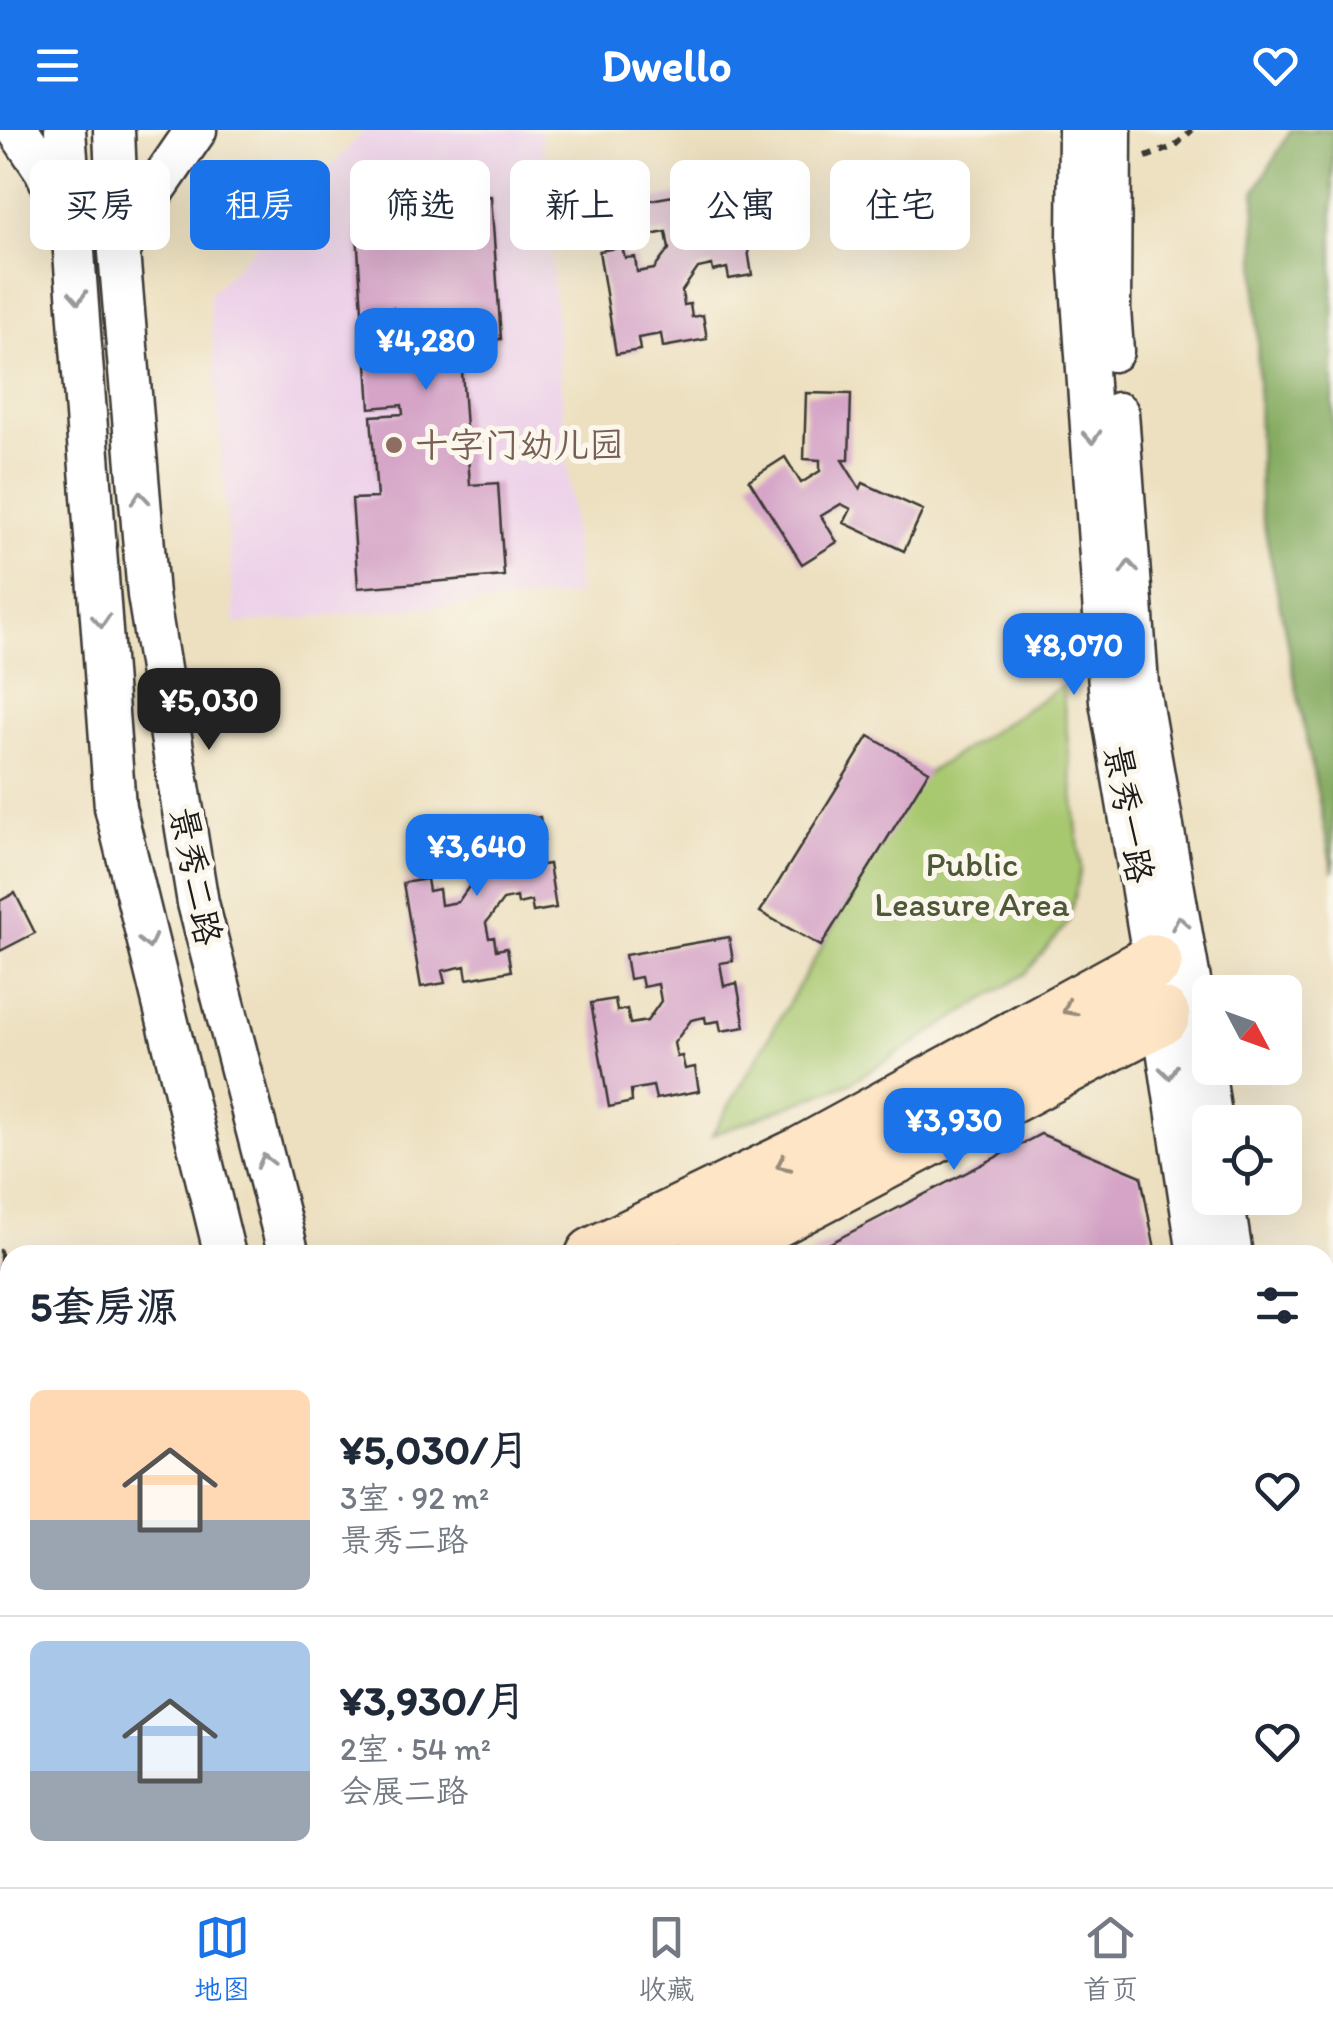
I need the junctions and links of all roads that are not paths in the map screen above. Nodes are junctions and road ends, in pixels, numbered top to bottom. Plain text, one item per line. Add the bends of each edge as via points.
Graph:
1 (18, 130) edge
2 (65, 130) edge
3 (114, 130) edge
4 (196, 130) edge
5 (1079, 130) edge
6 (1111, 147) edge
7 (38, 160) edge
8 (67, 160) edge
9 (74, 250) edge
10 (120, 252) junction
11 (1154, 962) junction
12 (1162, 1016) junction
13 (1209, 1105) edge
14 (1226, 1215) edge
15 (223, 1245) edge
16 (286, 1245) edge
17 (615, 1245) edge
18 (725, 1245) edge
19 (1196, 1245) edge
20 (1230, 1245) edge

1 - 7 street
2 - 8 street
3 - 10 street, 景秀二路
4 - 10 street
5 -> 11 street, 景秀一路 via 1078,240 1110,701
13 -> 6 street, 景秀一路 via 1138,684 1110,310
9 -> 15 street via 115,807
16 -> 10 street, 景秀二路 via 198,903 148,595
11 - 12 street, 景秀一路
11 -> 17 main road via 799,1156
12 - 18 main road
12 -> 19 street, 景秀一路
14 - 20 street

